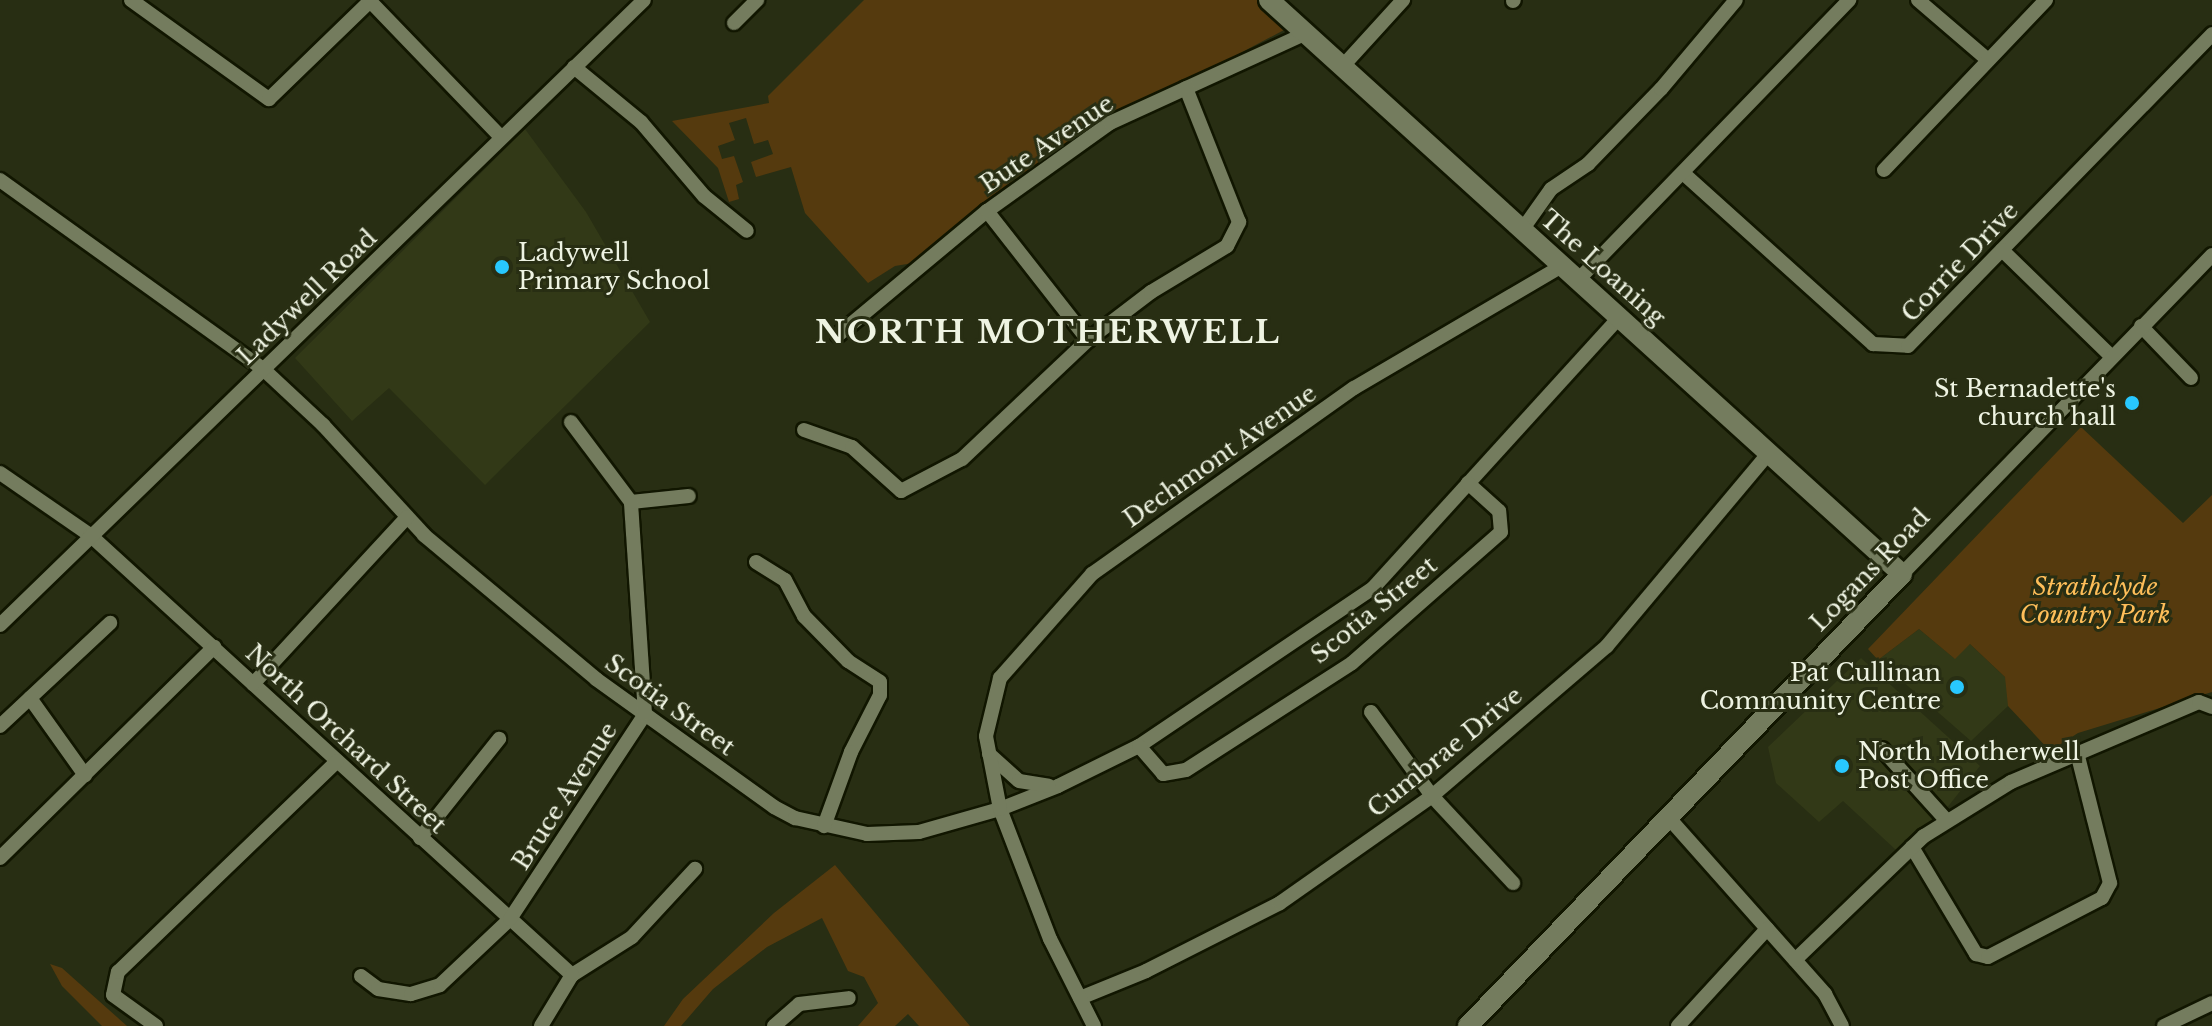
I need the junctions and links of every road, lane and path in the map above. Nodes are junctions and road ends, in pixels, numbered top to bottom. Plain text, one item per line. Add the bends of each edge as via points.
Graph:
1 (131, 0) edge
2 (644, 0) edge
3 (757, 0) edge
4 (1269, 0) edge
5 (1403, 0) edge
6 (1736, 0) edge
7 (1849, 0) edge
8 (1918, 0) edge
9 (2046, 0) edge
10 (369, 1) edge
11 (734, 23) dead end
12 (1307, 33) junction
13 (2212, 34) edge
14 (1988, 60) junction
15 (574, 67) junction
16 (1342, 67) junction
17 (1186, 88) junction
18 (501, 137) junction
19 (1884, 170) dead end
20 (1683, 173) junction
21 (0, 180) edge
22 (987, 211) junction
23 (1522, 230) junction
24 (747, 231) dead end
25 (2002, 250) junction
26 (2212, 255) edge
27 (1562, 266) junction
28 (1578, 280) junction
29 (1619, 318) junction
30 (2141, 326) junction
31 (838, 335) dead end
32 (1088, 340) junction
33 (2112, 357) junction
34 (263, 369) junction
35 (2191, 378) dead end
36 (571, 422) dead end
37 (804, 430) dead end
38 (1769, 453) junction
39 (0, 473) edge
40 (1468, 483) junction
41 (689, 496) dead end
42 (631, 502) junction
43 (407, 517) junction
44 (90, 535) junction
45 (756, 562) dead end
46 (1902, 574) junction
47 (110, 623) dead end
48 (0, 625) edge
49 (214, 647) junction
50 (253, 684) junction
51 (30, 698) junction
52 (2212, 705) edge
53 (1371, 712) dead end
54 (645, 714) junction
55 (0, 726) edge
56 (499, 739) dead end
57 (1139, 746) junction
58 (1882, 749) dead end
59 (2077, 753) junction
60 (989, 754) junction
61 (337, 761) junction
62 (85, 775) junction
63 (1058, 786) junction
64 (1432, 796) junction
65 (1000, 809) junction
66 (1668, 817) junction
67 (1947, 821) junction
68 (824, 826) junction
69 (420, 838) junction
70 (1912, 847) junction
71 (0, 858) edge
72 (695, 869) dead end
73 (1513, 883) dead end
74 (510, 919) junction
75 (1767, 929) junction
76 (1795, 960) junction
77 (572, 975) junction
78 (361, 976) dead end
79 (849, 998) dead end
80 (1080, 998) junction
81 (2212, 1003) edge
82 (156, 1026) edge
83 (541, 1026) edge
84 (774, 1026) edge
85 (1094, 1026) edge
86 (1468, 1026) edge
87 (1678, 1026) edge
88 (1842, 1026) edge
89 (2164, 1026) edge

1 - 10 street via 269,99
2 - 15 street, Ladywell Road
3 - 11 street
4 - 12 street, The Loaning
5 - 16 street
6 - 23 street via 1588,164 1551,189
7 - 20 street
8 - 14 street
9 - 14 street
10 - 18 street
12 - 16 street, The Loaning
12 - 17 street, Bute Avenue
13 - 25 street, Corrie Drive
14 - 19 street
15 - 18 street, Ladywell Road
15 - 24 street via 641,122 704,196
16 - 23 street, The Loaning
17 - 22 street, Bute Avenue via 1110,123
17 - 32 street via 1239,222 1235,234 1227,246 1151,292
18 - 34 street, Ladywell Road
20 - 25 street, Corrie Drive via 1873,344 1908,346
20 - 28 street
21 - 34 street, Scotia Street
22 - 31 street, Bute Avenue
22 - 32 street
23 - 27 street, The Loaning
25 - 33 street
26 - 30 street, Logans Road
27 - 28 street, The Loaning
27 - 60 street, Dechmont Avenue via 1354,388 1092,574 1000,678 986,736
28 - 29 street, The Loaning
29 - 38 street, The Loaning
29 - 40 street, Scotia Street
30 - 33 street, Logans Road
30 - 35 street
32 - 37 street via 962,459 901,491 852,447
33 - 46 street, Logans Road
34 - 43 street, Scotia Street
34 - 44 street, Ladywell Road
36 - 42 street
38 - 46 street, The Loaning
38 - 64 street, Cumbrae Drive via 1607,646
39 - 44 street, North Orchard Street
40 - 57 street, Scotia Street via 1373,588
40 - 57 street, Scotia Street via 1499,511 1501,532 1352,663 1186,770 1163,774
41 - 42 street
42 - 54 street, Bruce Avenue
43 - 50 street
43 - 54 street, Scotia Street via 596,679
44 - 48 street, Ladywell Road
44 - 49 street, North Orchard Street
45 - 68 street via 785,580 804,616 848,661 880,682 880,695 851,752
46 - 66 street, Logans Road
47 - 51 street
49 - 50 street, North Orchard Street
49 - 62 street
50 - 61 street, North Orchard Street
51 - 55 street
51 - 62 street
52 - 59 street via 2199,702
53 - 64 street
54 - 68 street, Scotia Street via 774,807
54 - 74 street, Bruce Avenue
56 - 69 street
57 - 63 street, Scotia Street
58 - 67 street
59 - 67 street via 2011,782
59 - 70 street via 2110,883 2102,898 1988,957 1976,954
60 - 63 street via 1019,781
60 - 65 street, Dechmont Avenue
61 - 69 street, North Orchard Street
61 - 82 street via 118,972 113,995
62 - 71 street
63 - 65 street, Scotia Street
64 - 73 street
64 - 80 street, Cumbrae Drive via 1280,903
65 - 68 street, Scotia Street via 919,832 867,834
65 - 80 street, Dechmont Avenue via 1050,939
66 - 75 street
66 - 86 street, Logans Road
67 - 70 street
69 - 74 street, North Orchard Street
70 - 76 street
72 - 77 street via 632,937
74 - 77 street, North Orchard Street
74 - 78 street, Bruce Avenue via 427,991 378,989
75 - 76 street
75 - 87 street
76 - 88 street via 1825,994
77 - 83 street
79 - 84 street via 799,1004
80 - 85 street, Dechmont Avenue
81 - 89 street

